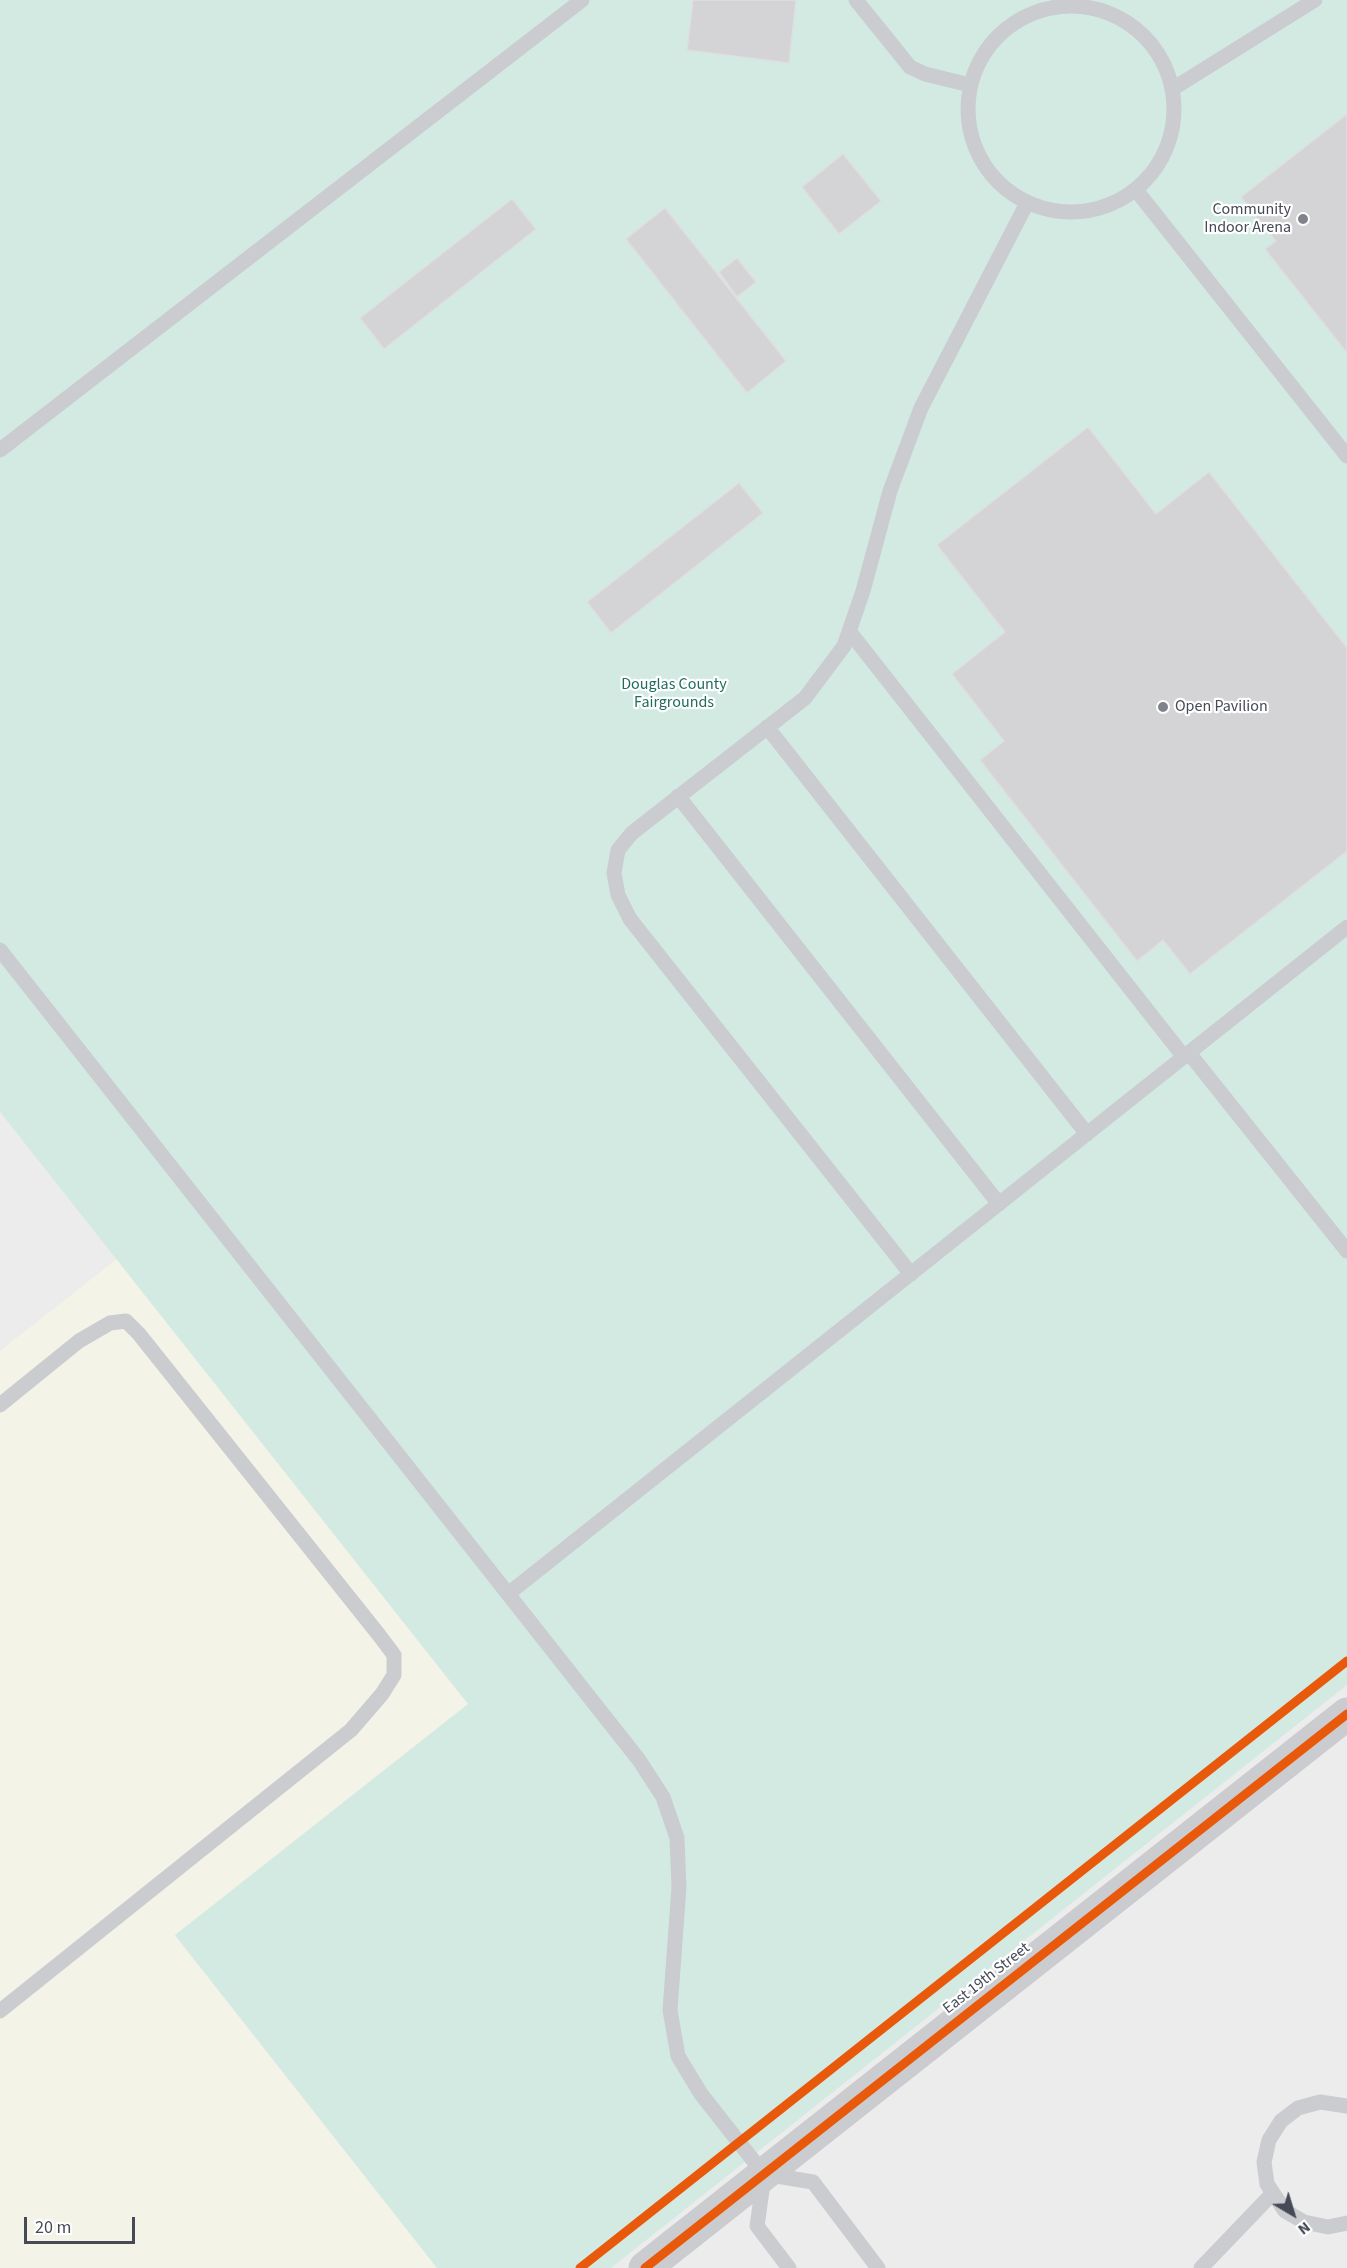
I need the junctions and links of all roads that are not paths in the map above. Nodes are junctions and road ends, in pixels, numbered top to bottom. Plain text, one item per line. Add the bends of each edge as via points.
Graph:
1 (582, 0) edge
2 (856, 0) edge
3 (1315, 0) edge
4 (1074, 2) edge
5 (1292, 6) edge
6 (970, 85) junction
7 (1174, 88) junction
8 (1136, 190) junction
9 (1027, 203) junction
10 (0, 450) edge
11 (1347, 456) edge
12 (849, 631) junction
13 (767, 727) junction
14 (678, 796) junction
15 (1347, 927) edge
16 (0, 950) edge
17 (1186, 1055) junction
18 (1087, 1134) junction
19 (999, 1204) junction
20 (1347, 1251) edge
21 (911, 1274) junction
22 (0, 1405) edge
23 (508, 1594) junction
24 (1347, 1714) edge
25 (0, 2011) edge
26 (1347, 2106) edge
27 (764, 2174) junction
28 (1272, 2194) junction
29 (1347, 2223) edge
30 (645, 2268) edge
31 (789, 2268) edge
32 (878, 2268) edge
33 (1201, 2268) edge

1 - 10 lane
2 - 6 lane via 910,67
3 - 5 lane
4 - 6 lane via 1026,15 999,34 979,63
4 - 7 lane via 1123,19 1149,40
5 - 7 lane
6 - 9 lane via 970,131 983,164 1006,190
7 - 8 lane via 1177,104 1172,133 1159,163
8 - 9 lane via 1106,207 1071,213 1042,210
8 - 11 lane
9 - 12 lane via 921,408 890,491
12 - 13 lane via 844,646 805,698
12 - 17 lane
13 - 14 lane
13 - 18 lane
14 - 19 lane
14 - 21 lane via 632,833 618,850 614,873 618,895 630,919
15 - 17 lane
16 - 23 lane
17 - 18 lane
17 - 20 lane
18 - 19 lane
19 - 21 lane
21 - 23 lane
22 - 25 lane via 80,1341 110,1323 126,1321 379,1635 394,1655 394,1675 351,1730
23 - 27 lane via 639,1760 663,1797 677,1838 679,1887 670,2010 678,2055 701,2094
24 - 27 street, East 19th Street
26 - 28 lane via 1320,2102 1298,2108 1281,2121 1269,2140 1264,2162
27 - 30 street, East 19th Street
27 - 31 lane via 757,2226
27 - 32 lane via 813,2182
28 - 29 lane via 1285,2211 1304,2222 1328,2227
28 - 33 lane

